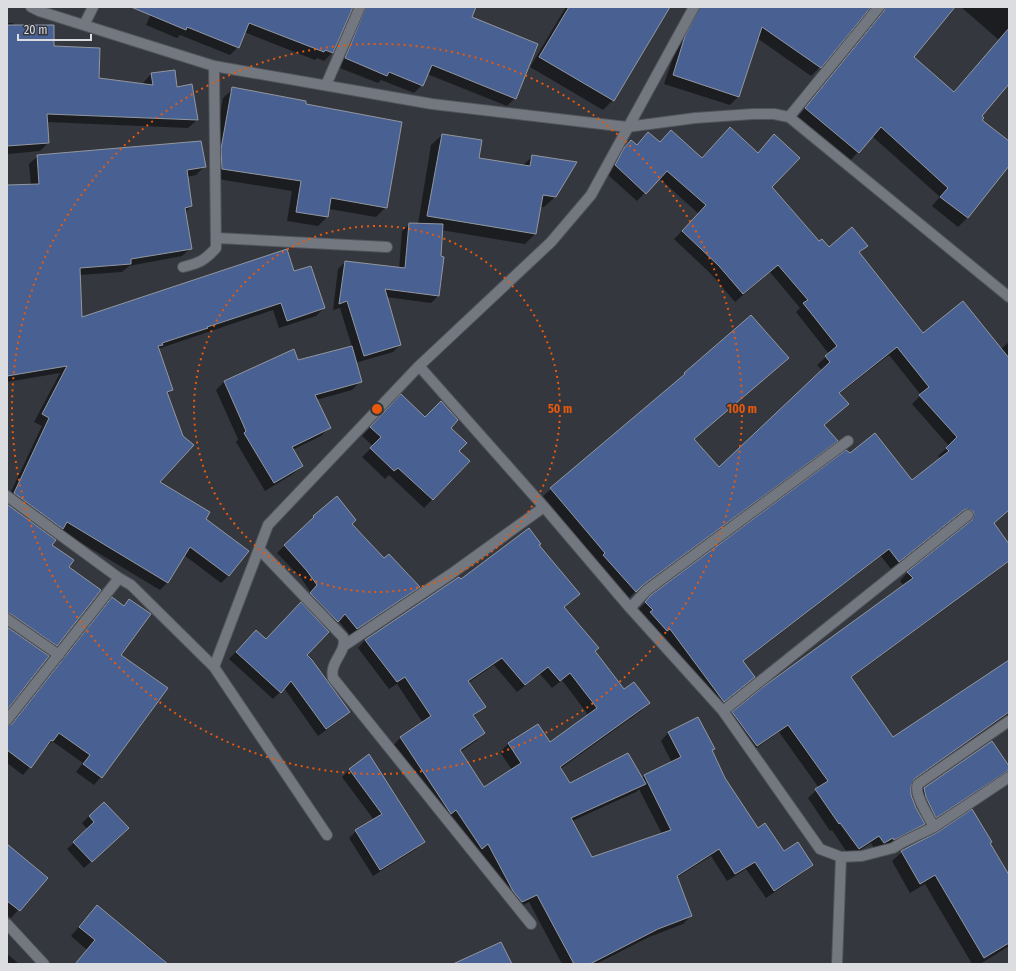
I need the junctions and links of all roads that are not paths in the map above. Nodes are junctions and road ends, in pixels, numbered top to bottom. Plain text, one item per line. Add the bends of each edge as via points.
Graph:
1 (31, 7) edge
2 (92, 7) edge
3 (360, 7) edge
4 (694, 7) edge
5 (879, 7) edge
6 (84, 25) junction
7 (214, 66) junction
8 (326, 86) junction
9 (789, 117) junction
10 (627, 128) junction
11 (217, 238) junction
12 (387, 247) dead end
13 (184, 267) dead end
14 (1009, 297) edge
15 (418, 366) junction
16 (848, 441) dead end
17 (7, 496) edge
18 (544, 507) junction
19 (968, 516) dead end
20 (259, 549) junction
21 (119, 578) junction
22 (630, 608) junction
23 (7, 619) edge
24 (344, 645) junction
25 (59, 655) junction
26 (214, 667) junction
27 (723, 711) junction
28 (7, 720) edge
29 (1009, 721) edge
30 (1009, 778) edge
31 (934, 827) junction
32 (327, 835) dead end
33 (842, 857) junction
34 (7, 924) edge
35 (531, 924) dead end
36 (44, 964) edge
37 (836, 964) edge

1 - 6 street
2 - 6 street
3 - 8 street
4 - 10 street
5 - 9 street
6 - 7 street
7 - 8 street
7 - 11 street
8 - 10 street via 432,104
9 - 10 street via 753,114 695,118
9 - 14 street
10 - 15 street via 591,195 556,236
11 - 12 street
11 - 13 street via 216,248 206,259
15 - 18 street
15 - 20 street via 268,525
16 - 22 street via 648,590
17 - 21 street
18 - 22 street
18 - 24 street via 451,574
19 - 27 street
20 - 24 street via 343,637
20 - 26 street
21 - 25 street
21 - 26 street via 131,585
22 - 27 street
23 - 25 street
24 - 35 street via 332,669 333,678
25 - 28 street
26 - 32 street
27 - 33 street via 820,849
29 - 31 street via 918,784 917,794
30 - 31 street
31 - 33 street via 893,848 862,856
33 - 37 street
34 - 36 street

